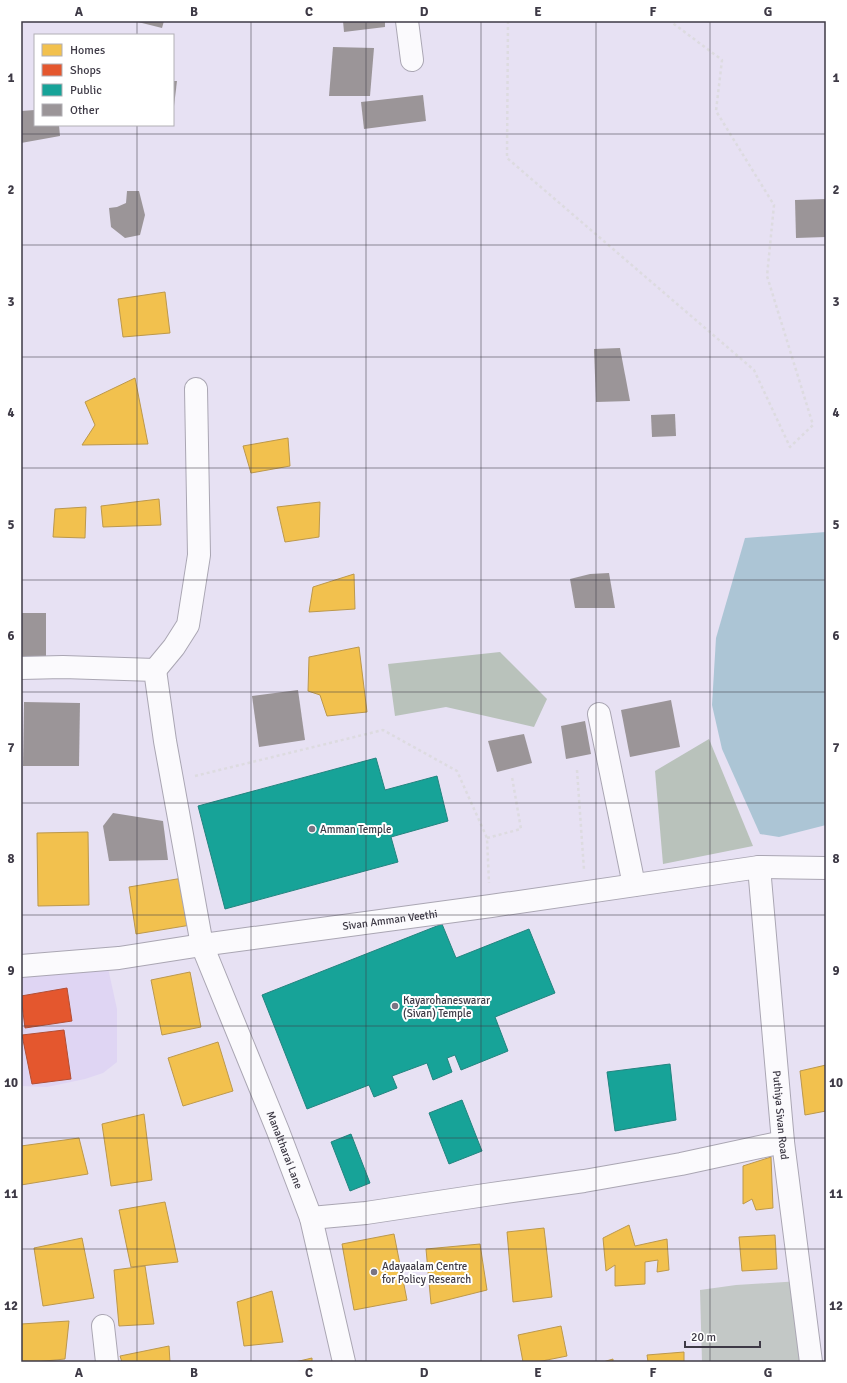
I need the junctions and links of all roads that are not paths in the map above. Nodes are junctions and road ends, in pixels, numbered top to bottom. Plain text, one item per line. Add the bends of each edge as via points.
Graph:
1 (407, 21) edge
2 (412, 60) dead end
3 (196, 389) dead end
4 (21, 668) edge
5 (155, 670) junction
6 (599, 714) dead end
7 (758, 867) junction
8 (826, 868) edge
9 (634, 885) junction
10 (202, 945) junction
11 (21, 966) edge
12 (783, 1142) junction
13 (311, 1218) junction
14 (103, 1326) dead end
15 (107, 1362) edge
16 (344, 1362) edge
17 (811, 1362) edge

1 - 2 street
3 - 5 street via 200,555 188,625
4 - 5 street
5 - 10 street, Manaltharai Lane
6 - 9 street
7 - 8 street, Sivan Amman Veethi
7 - 9 street, Sivan Amman Veethi
7 - 12 street, Puthiya Sivan Road
9 - 10 street, Sivan Amman Veethi
10 - 11 street, Sivan Amman Veethi via 120,958
10 - 13 street, Manaltharai Lane
12 - 13 street via 584,1182 366,1213
12 - 17 street, Puthiya Sivan Road
13 - 16 street, Manaltharai Lane
14 - 15 street

